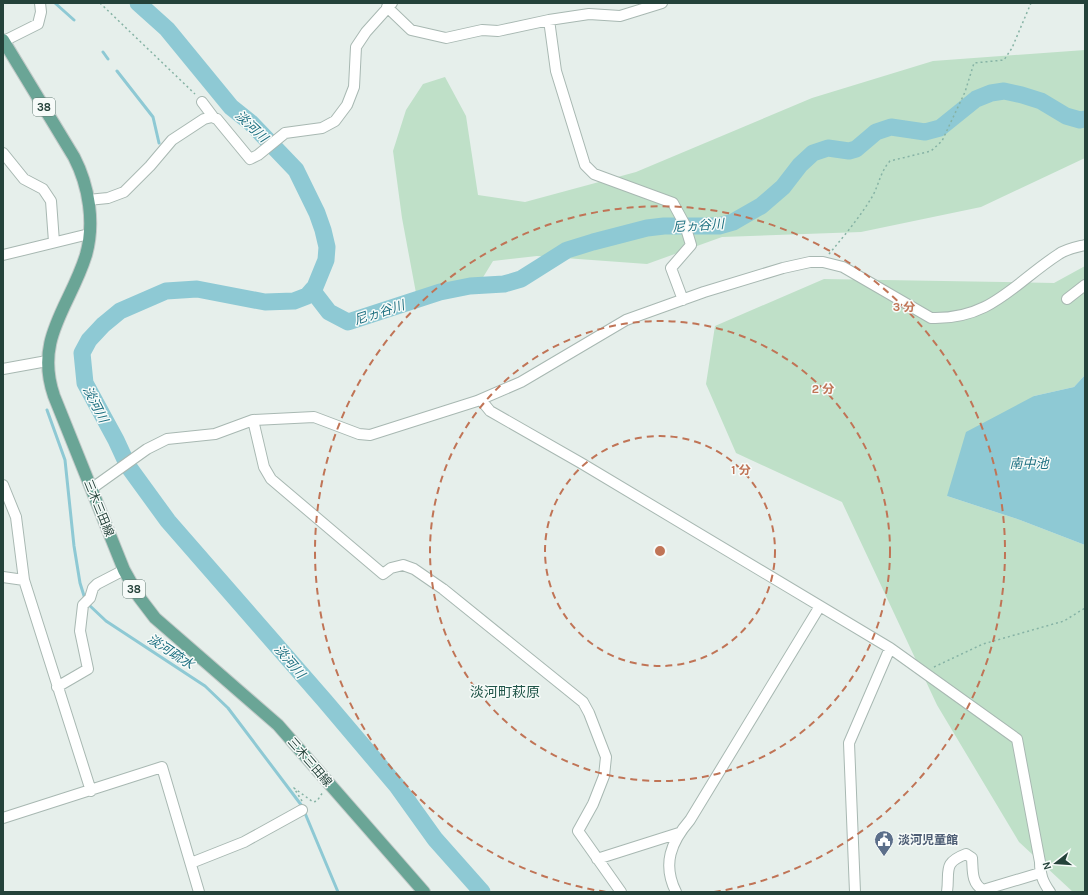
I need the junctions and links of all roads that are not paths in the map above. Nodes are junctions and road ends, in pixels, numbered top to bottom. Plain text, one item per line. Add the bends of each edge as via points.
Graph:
1 (40, 3) edge
2 (662, 3) edge
3 (390, 5) edge
4 (549, 20) junction
5 (3, 40) edge
6 (202, 102) road end
7 (212, 114) junction
8 (3, 153) edge
9 (88, 197) junction
10 (90, 234) junction
11 (54, 242) junction
12 (1085, 245) edge
13 (3, 255) edge
14 (1085, 286) edge
15 (1067, 299) dead end
16 (683, 300) junction
17 (47, 361) junction
18 (3, 369) edge
19 (480, 400) junction
20 (253, 420) junction
21 (3, 485) edge
22 (91, 490) junction
23 (124, 570) junction
24 (3, 577) edge
25 (24, 580) junction
26 (820, 606) junction
27 (890, 648) junction
28 (57, 687) junction
29 (91, 791) junction
30 (302, 806) road end
31 (3, 818) edge
32 (679, 833) junction
33 (597, 859) junction
34 (197, 861) junction
35 (1040, 873) junction
36 (199, 892) edge
37 (424, 892) edge
38 (622, 892) edge
39 (676, 892) edge
40 (855, 892) edge
41 (947, 892) edge
42 (1050, 892) edge

1 - 5 street via 42,12 38,24
2 - 4 street via 620,16 589,14
3 - 4 street via 411,30 446,38 482,30 498,32
3 - 7 street via 356,47 354,87 347,105 335,121 322,128 285,133 250,159
4 - 16 street via 556,71 585,165 594,174 672,203 685,225 691,245 671,268
5 - 9 main road, 三木三田線 / 38 via 70,151 82,175
6 - 7 street
7 - 9 street via 172,140 124,192 108,198
8 - 11 street via 24,179 43,190 51,201
9 - 10 main road, 三木三田線 / 38
10 - 11 street
10 - 17 main road, 三木三田線 / 38 via 83,261 51,334
11 - 13 street
12 - 16 street via 1060,253 1012,290 978,311 946,318 931,318 843,267 823,262 783,268
14 - 15 street
16 - 19 street via 626,320 527,379
17 - 18 street
17 - 22 main road, 三木三田線 / 38 via 54,396
19 - 20 street via 370,435 359,434 317,418
19 - 26 street via 490,411
20 - 22 street via 215,434 169,438
20 - 33 street via 265,471 283,491 383,574 391,568 403,565 414,569 437,585 583,702 606,757 604,776 593,804 578,831
21 - 25 street via 16,517
22 - 23 main road, 三木三田線 / 38
23 - 28 street via 97,584 86,602 80,631 88,669
23 - 37 main road, 三木三田線 / 38 via 139,597 159,622 269,717
24 - 25 street
25 - 28 street
26 - 27 street
26 - 32 street via 690,820
27 - 35 street via 1017,739
27 - 40 street via 849,743
28 - 29 street
29 - 31 street
29 - 34 street via 162,767
30 - 34 street via 244,842
32 - 33 street
32 - 39 street via 672,844 669,870
33 - 38 street
34 - 36 street
35 - 41 street via 983,890 977,887 973,878 972,858 966,854 955,858 949,865
35 - 42 street via 1043,883

